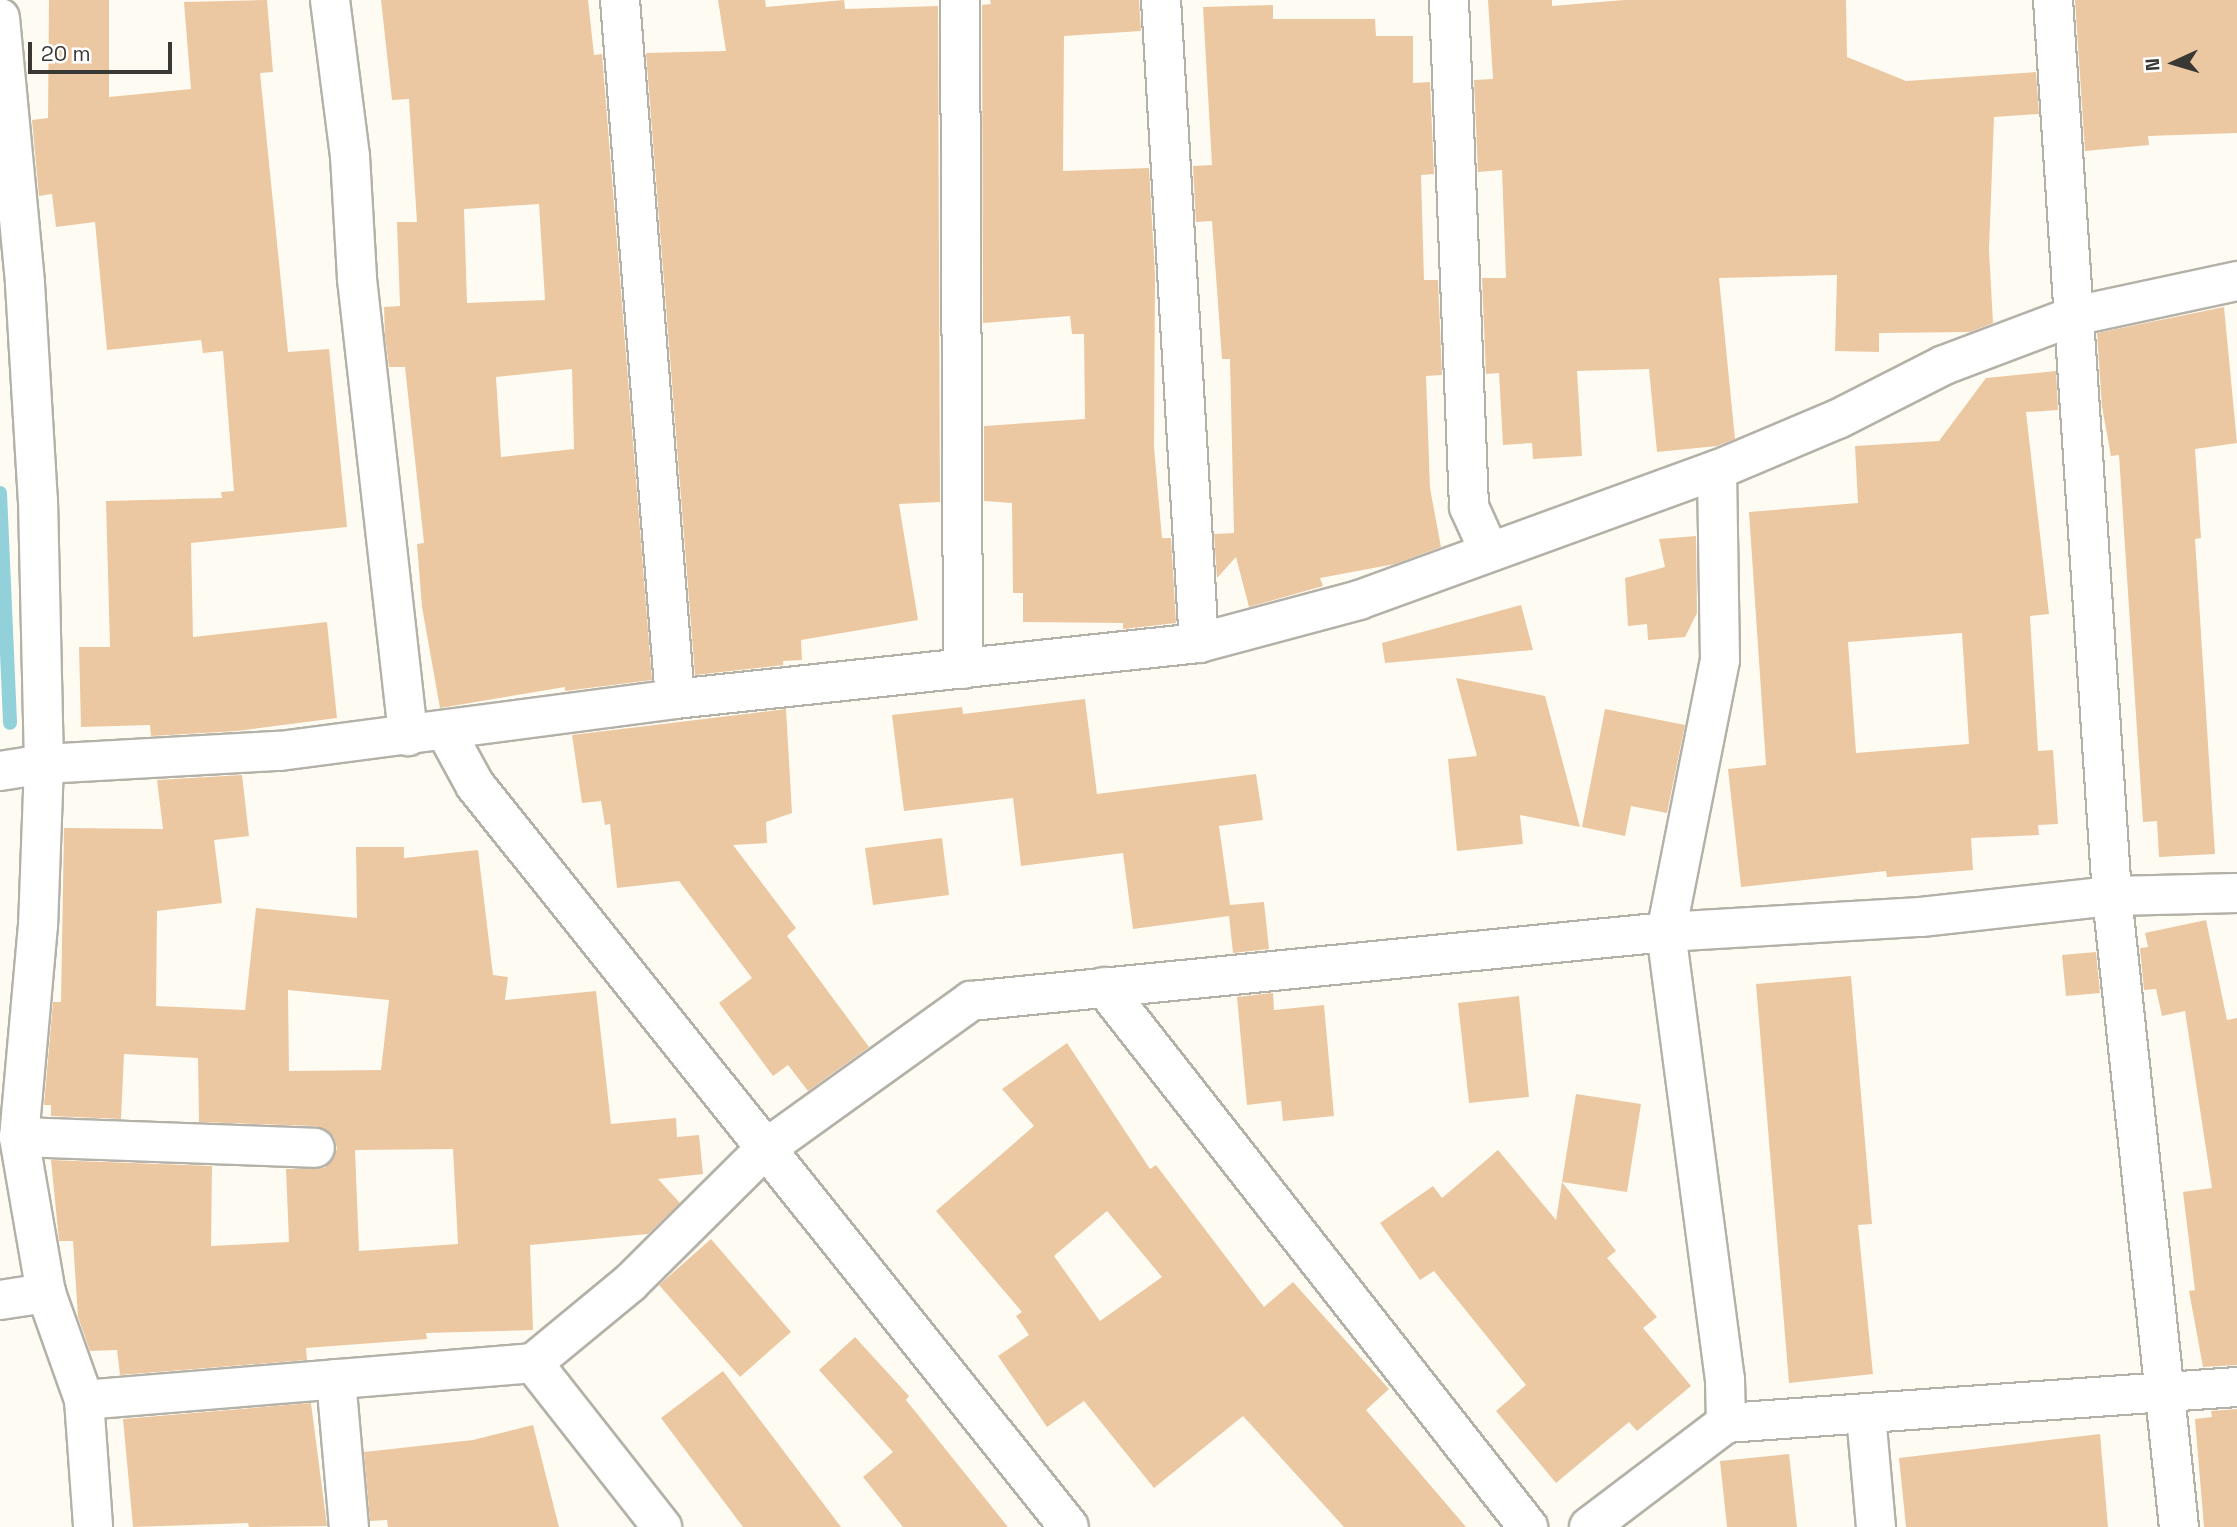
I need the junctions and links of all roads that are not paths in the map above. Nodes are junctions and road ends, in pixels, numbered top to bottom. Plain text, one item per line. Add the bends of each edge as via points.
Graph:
1 (330, 0) edge
2 (620, 0) edge
3 (960, 0) edge
4 (1161, 0) edge
5 (1449, 0) edge
6 (2053, 0) edge
7 (0, 18) edge
8 (2237, 281) edge
9 (2074, 316) junction
10 (1717, 470) junction
11 (1489, 551) junction
12 (1199, 643) junction
13 (963, 669) junction
14 (675, 699) junction
15 (446, 732) junction
16 (408, 736) junction
17 (44, 764) junction
18 (0, 771) edge
19 (2237, 893) edge
20 (2112, 896) junction
21 (1666, 932) junction
22 (1104, 987) junction
23 (19, 1138) junction
24 (315, 1148) dead end
25 (765, 1149) junction
26 (46, 1293) junction
27 (0, 1300) edge
28 (533, 1363) junction
29 (336, 1379) junction
30 (2237, 1387) edge
31 (2166, 1392) junction
32 (85, 1400) junction
33 (1866, 1415) junction
34 (1726, 1423) junction
35 (93, 1527) edge
36 (349, 1527) edge
37 (662, 1527) edge
38 (1069, 1527) edge
39 (1528, 1527) edge
40 (1589, 1527) edge
41 (1876, 1527) edge
42 (2179, 1527) edge

1 - 16 street
2 - 14 street
3 - 13 street
4 - 12 street
5 - 11 street via 1469,507
6 - 9 street
7 - 17 street via 38,487
8 - 9 street
9 - 10 street via 1944,365 1838,419
9 - 20 street
10 - 11 street
10 - 21 street via 1720,660
11 - 12 street via 1359,600
12 - 13 street
13 - 14 street
14 - 15 street
15 - 16 street
15 - 25 street via 475,785
16 - 17 street via 280,751
17 - 18 street
17 - 23 street via 38,925
19 - 20 street
20 - 21 street via 1921,916
20 - 31 street
21 - 22 street
21 - 34 street via 1725,1379
22 - 25 street via 971,1001
22 - 39 street
23 - 24 street
23 - 26 street
25 - 28 street via 630,1283
25 - 38 street
26 - 27 street
26 - 32 street
28 - 29 street
28 - 37 street
29 - 32 street
29 - 36 street
30 - 31 street
31 - 33 street
31 - 42 street
32 - 35 street
33 - 34 street
33 - 41 street
34 - 40 street

